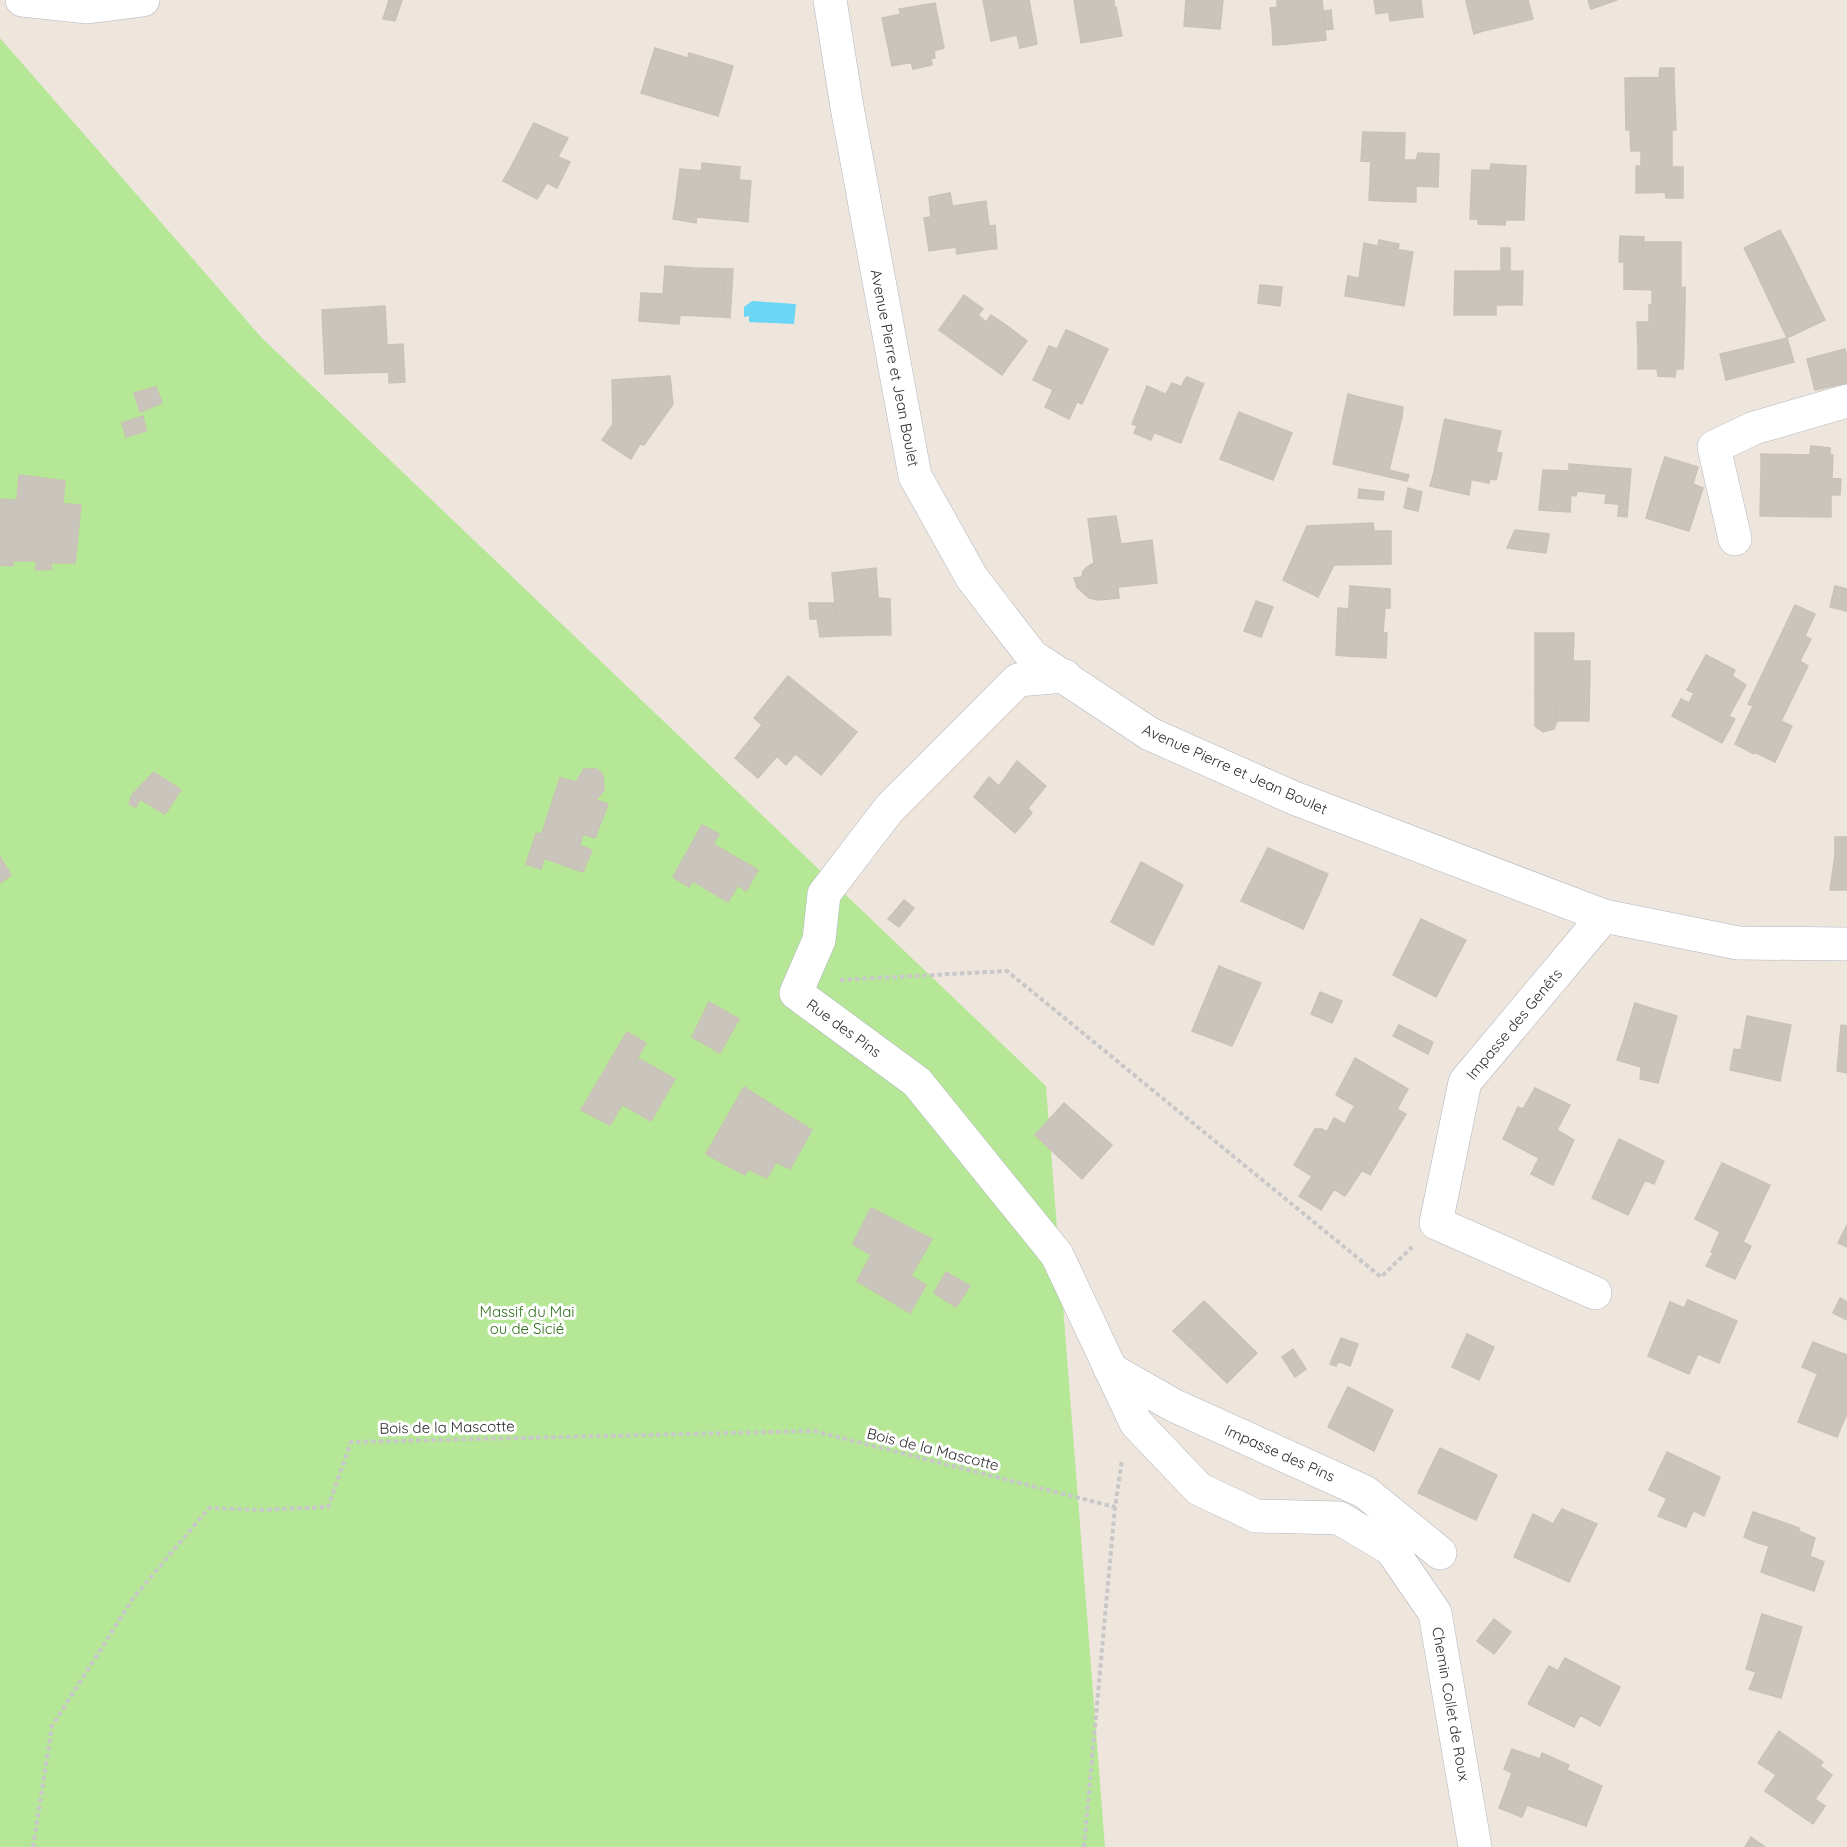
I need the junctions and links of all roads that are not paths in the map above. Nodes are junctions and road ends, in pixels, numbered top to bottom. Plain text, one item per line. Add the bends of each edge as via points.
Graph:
1 (22, 0) edge
2 (143, 0) edge
3 (830, 0) edge
4 (1847, 401) edge
5 (1735, 538) dead end
6 (1065, 676) junction
7 (1604, 916) junction
8 (1847, 944) edge
9 (1595, 1293) dead end
10 (1110, 1369) junction
11 (1133, 1418) joint
12 (1440, 1553) dead end
13 (1475, 1847) edge

1 - 2 street via 88,7
3 - 6 street, Avenue Pierre et Jean Boulet via 846,107 915,476 972,578 1032,656
4 - 5 street via 1754,428 1714,447
6 - 7 street, Avenue Pierre et Jean Boulet via 1150,734 1294,798
6 - 10 street, Rue des Pins via 1018,680 889,808 824,894 819,940 796,993 917,1082 1057,1256
7 - 8 street, Avenue Pierre et Jean Boulet via 1738,943
7 - 9 street, Impasse des Genêts via 1465,1082 1436,1223
10 - 11 street, Rue des Pins
10 - 12 street, Impasse des Pins via 1173,1405 1365,1492
11 - 13 street, Chemin Collet de Roux via 1199,1489 1256,1516 1339,1518 1391,1549 1436,1613

